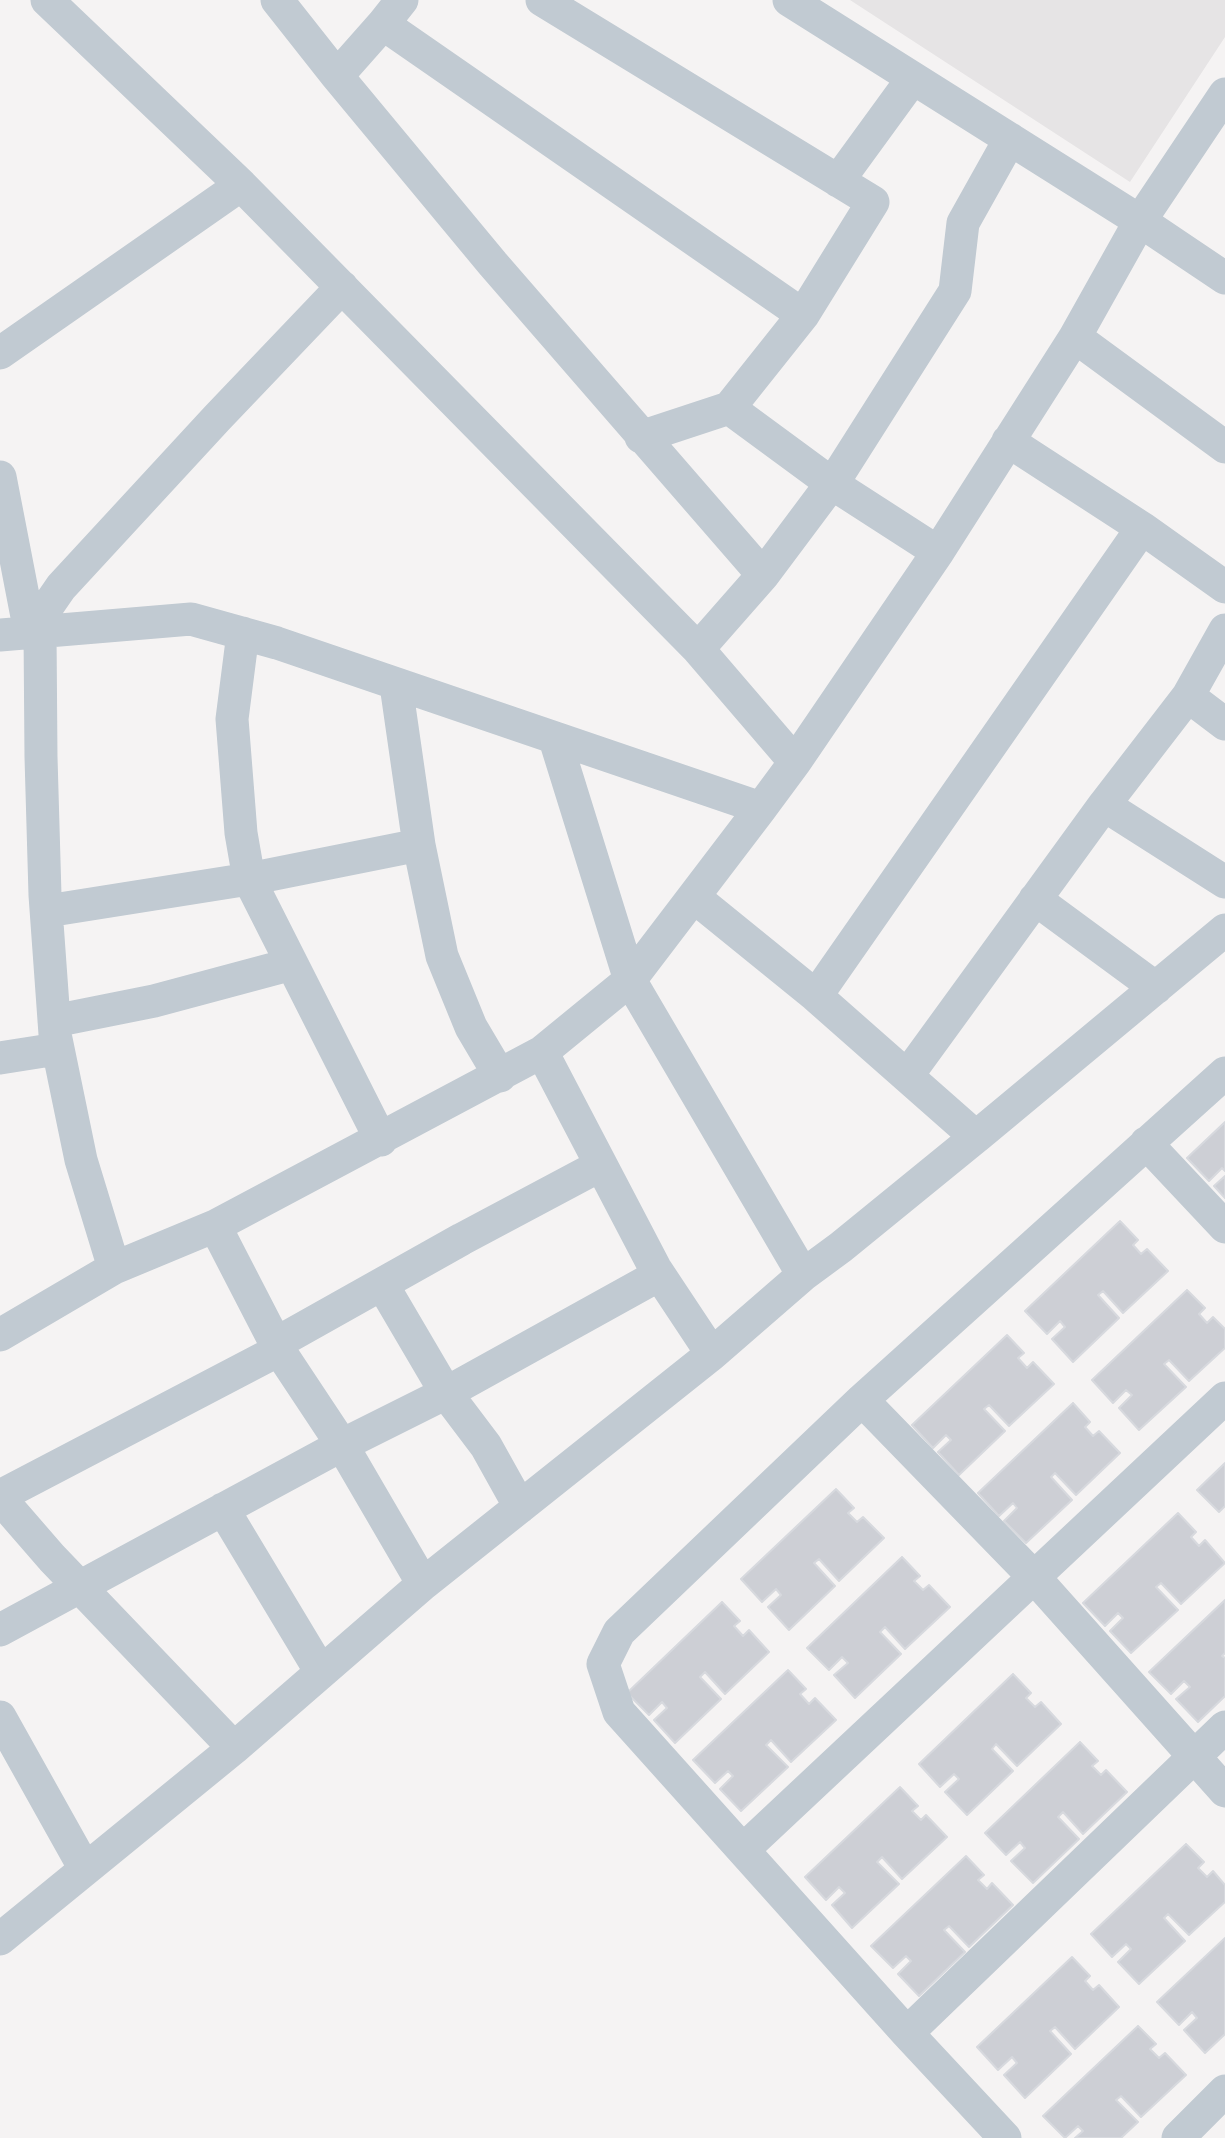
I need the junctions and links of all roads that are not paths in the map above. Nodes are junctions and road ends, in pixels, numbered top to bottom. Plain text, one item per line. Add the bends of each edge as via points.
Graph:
1 (47, 0) edge
2 (277, 0) edge
3 (542, 0) edge
4 (789, 0) edge
5 (392, 12) edge
6 (337, 76) junction
7 (913, 78) junction
8 (1223, 102) edge
9 (1010, 139) junction
10 (838, 181) junction
11 (241, 185) junction
12 (1140, 221) junction
13 (1225, 278) edge
14 (342, 287) junction
15 (803, 315) junction
16 (1074, 337) junction
17 (0, 353) edge
18 (729, 408) junction
19 (641, 437) junction
20 (1008, 441) junction
21 (1225, 447) edge
22 (831, 483) junction
23 (1, 490) edge
24 (1142, 528) junction
25 (939, 552) junction
26 (763, 575) junction
27 (1225, 587) edge
28 (1225, 630) edge
29 (23, 633) edge
30 (243, 633) junction
31 (698, 649) junction
32 (396, 685) junction
33 (1188, 696) junction
34 (1225, 724) edge
35 (555, 739) junction
36 (795, 762) junction
37 (1104, 805) junction
38 (761, 808) junction
39 (419, 845) junction
40 (249, 879) junction
41 (1225, 883) edge
42 (694, 897) junction
43 (1035, 899) junction
44 (47, 911) junction
45 (1225, 930) edge
46 (292, 964) junction
47 (630, 980) junction
48 (1156, 988) junction
49 (816, 996) junction
50 (55, 1035) junction
51 (542, 1052) junction
52 (0, 1058) edge
53 (1225, 1073) edge
54 (500, 1076) junction
55 (907, 1076) junction
56 (976, 1137) junction
57 (381, 1140) junction
58 (1146, 1143) junction
59 (601, 1165) junction
60 (215, 1226) junction
61 (1225, 1227) edge
62 (114, 1268) junction
63 (659, 1275) junction
64 (803, 1275) junction
65 (382, 1284) junction
66 (0, 1335) edge
67 (277, 1347) junction
68 (712, 1354) junction
69 (446, 1393) junction
70 (1225, 1398) edge
71 (862, 1400) junction
72 (342, 1445) junction
73 (0, 1497) edge
74 (520, 1507) junction
75 (223, 1509) junction
76 (1033, 1576) junction
77 (423, 1584) junction
78 (80, 1586) junction
79 (0, 1630) edge
80 (321, 1672) junction
81 (0, 1717) edge
82 (1225, 1727) edge
83 (234, 1748) junction
84 (1193, 1756) junction
85 (1225, 1791) edge
86 (743, 1850) junction
87 (85, 1869) junction
88 (0, 1939) edge
89 (907, 2033) junction
90 (1225, 2091) edge
91 (1005, 2138) edge
92 (1178, 2138) edge

1 - 11 street
2 - 6 street
3 - 10 street
4 - 7 street
5 - 6 street
5 - 15 street
6 - 19 street
7 - 9 street
7 - 10 street
8 - 12 street
9 - 12 street
9 - 22 street via 963,223 955,291
10 - 15 street via 873,202
11 - 14 street
11 - 17 street
12 - 13 street
12 - 16 street
14 - 29 street via 216,418
14 - 31 street
15 - 18 street
16 - 20 street
16 - 21 street
18 - 19 street
18 - 22 street
19 - 26 street
20 - 24 street
20 - 25 street
22 - 25 street
22 - 26 street
23 - 29 street
24 - 27 street
24 - 49 street
25 - 36 street
26 - 31 street
28 - 33 street
29 - 30 street via 191,619
29 - 44 street via 41,757
30 - 32 street
30 - 40 street via 232,719 240,833
31 - 36 street
32 - 35 street
32 - 39 street
33 - 34 street
33 - 37 street
35 - 38 street
35 - 47 street
36 - 38 street
37 - 41 street
37 - 43 street
38 - 42 street
39 - 40 street
39 - 54 street via 442,956 471,1027
40 - 44 street
40 - 46 street
42 - 47 street
42 - 49 street
43 - 48 street
43 - 55 street
44 - 50 street
45 - 48 street
46 - 50 street via 155,1001
46 - 57 street
47 - 51 street
47 - 64 street
48 - 56 street
49 - 55 street
50 - 52 street
50 - 62 street via 81,1160
51 - 54 street
51 - 59 street
53 - 58 street
54 - 57 street
55 - 56 street
56 - 64 street
57 - 60 street
58 - 61 street
58 - 71 street
59 - 63 street
59 - 65 street
60 - 62 street
60 - 67 street
62 - 66 street
63 - 68 street
63 - 69 street
64 - 68 street
65 - 67 street
65 - 69 street
67 - 72 street
67 - 73 street
68 - 74 street
69 - 72 street
69 - 74 street via 486,1446
70 - 76 street
71 - 76 street
71 - 86 street via 619,1633 603,1664 619,1712
72 - 75 street
72 - 77 street
73 - 78 street
74 - 77 street
75 - 78 street
75 - 80 street
76 - 84 street
76 - 86 street
77 - 80 street
78 - 79 street
78 - 83 street
80 - 83 street
81 - 87 street
82 - 84 street
83 - 87 street
84 - 85 street
84 - 89 street
86 - 89 street
87 - 88 street
89 - 91 street
90 - 92 street

